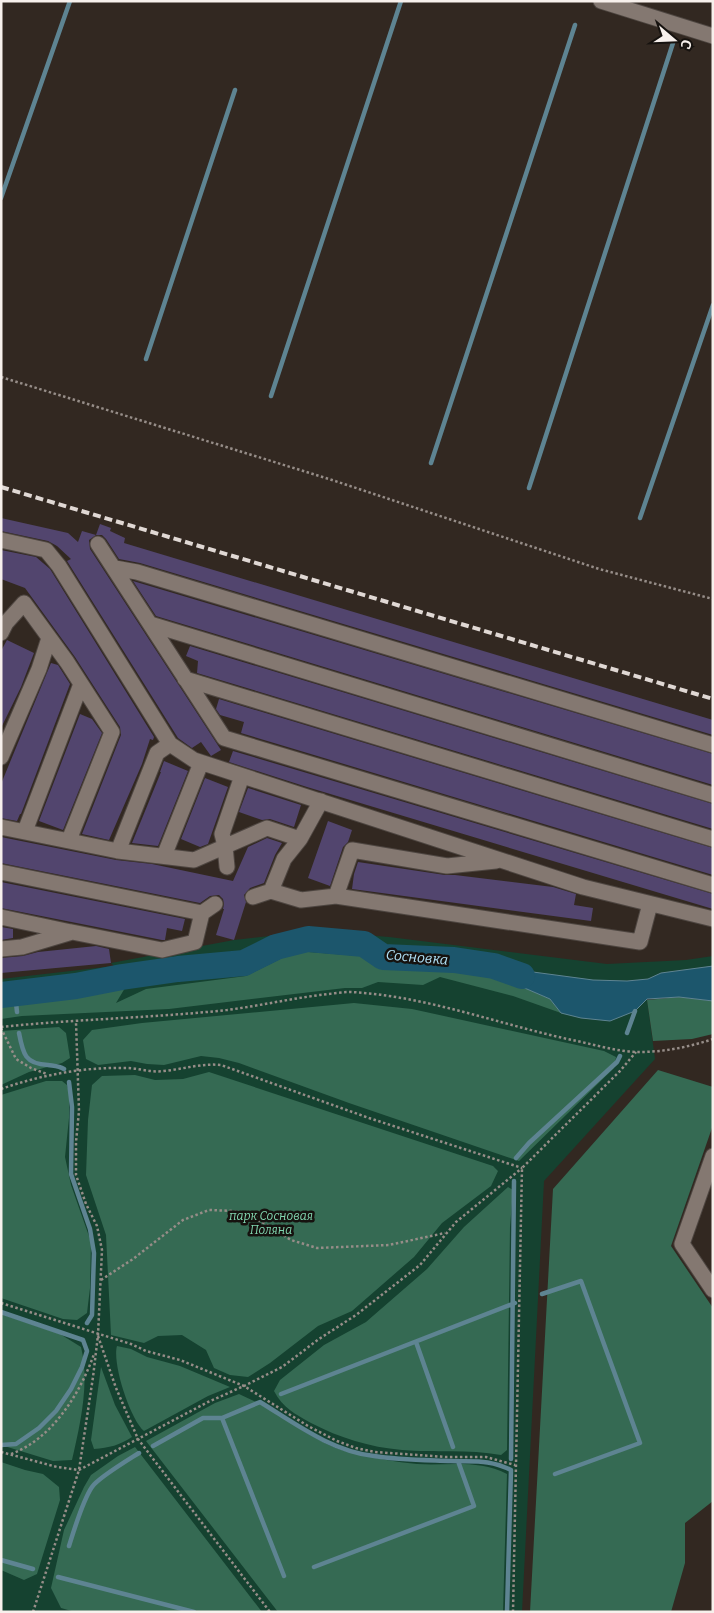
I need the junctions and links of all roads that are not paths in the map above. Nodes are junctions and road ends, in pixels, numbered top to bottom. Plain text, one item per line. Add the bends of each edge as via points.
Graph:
1 (601, 1) edge
2 (713, 36) edge
3 (1, 540) edge
4 (98, 544) dead end
5 (115, 568) junction
6 (150, 624) junction
7 (1, 633) edge
8 (49, 638) junction
9 (185, 679) junction
10 (81, 684) junction
11 (170, 744) junction
12 (713, 745) edge
13 (1, 757) edge
14 (201, 763) junction
15 (242, 776) junction
16 (713, 795) edge
17 (321, 801) junction
18 (1, 826) edge
19 (25, 831) junction
20 (300, 839) junction
21 (69, 840) junction
22 (713, 840) edge
23 (225, 846) junction
24 (118, 850) junction
25 (164, 856) junction
26 (503, 860) junction
27 (227, 867) dead end
28 (1, 872) edge
29 (713, 885) edge
30 (271, 891) junction
31 (336, 896) junction
32 (253, 897) dead end
33 (215, 904) dead end
34 (650, 904) junction
35 (202, 913) junction
36 (1, 917) edge
37 (713, 920) edge
38 (72, 932) junction
39 (1, 949) edge
40 (713, 1156) edge
41 (713, 1290) edge

1 - 2 lane
3 - 11 lane via 46,550
4 - 5 lane
5 - 6 lane
5 - 12 lane
6 - 9 lane
6 - 16 lane
7 - 8 lane via 24,603
8 - 10 lane
8 - 13 lane
9 - 22 lane
9 - 29 lane via 224,738
10 - 19 lane
10 - 21 lane via 112,732
11 - 14 lane
11 - 24 lane via 157,753
14 - 15 lane
14 - 25 lane
15 - 17 lane
15 - 23 lane via 222,834
17 - 20 lane
17 - 26 lane
18 - 19 lane
19 - 21 lane
20 - 23 lane via 267,828
20 - 30 lane via 284,859
21 - 24 lane
23 - 25 lane via 194,860
23 - 27 lane
24 - 25 lane
26 - 31 lane via 447,866 352,850
26 - 34 lane via 583,887
28 - 35 lane
30 - 31 lane via 301,900
30 - 32 lane
31 - 34 lane via 640,942
33 - 35 lane
34 - 37 lane
35 - 38 lane via 195,942 162,950
36 - 38 lane
38 - 39 lane via 22,947
40 - 41 lane via 682,1244

